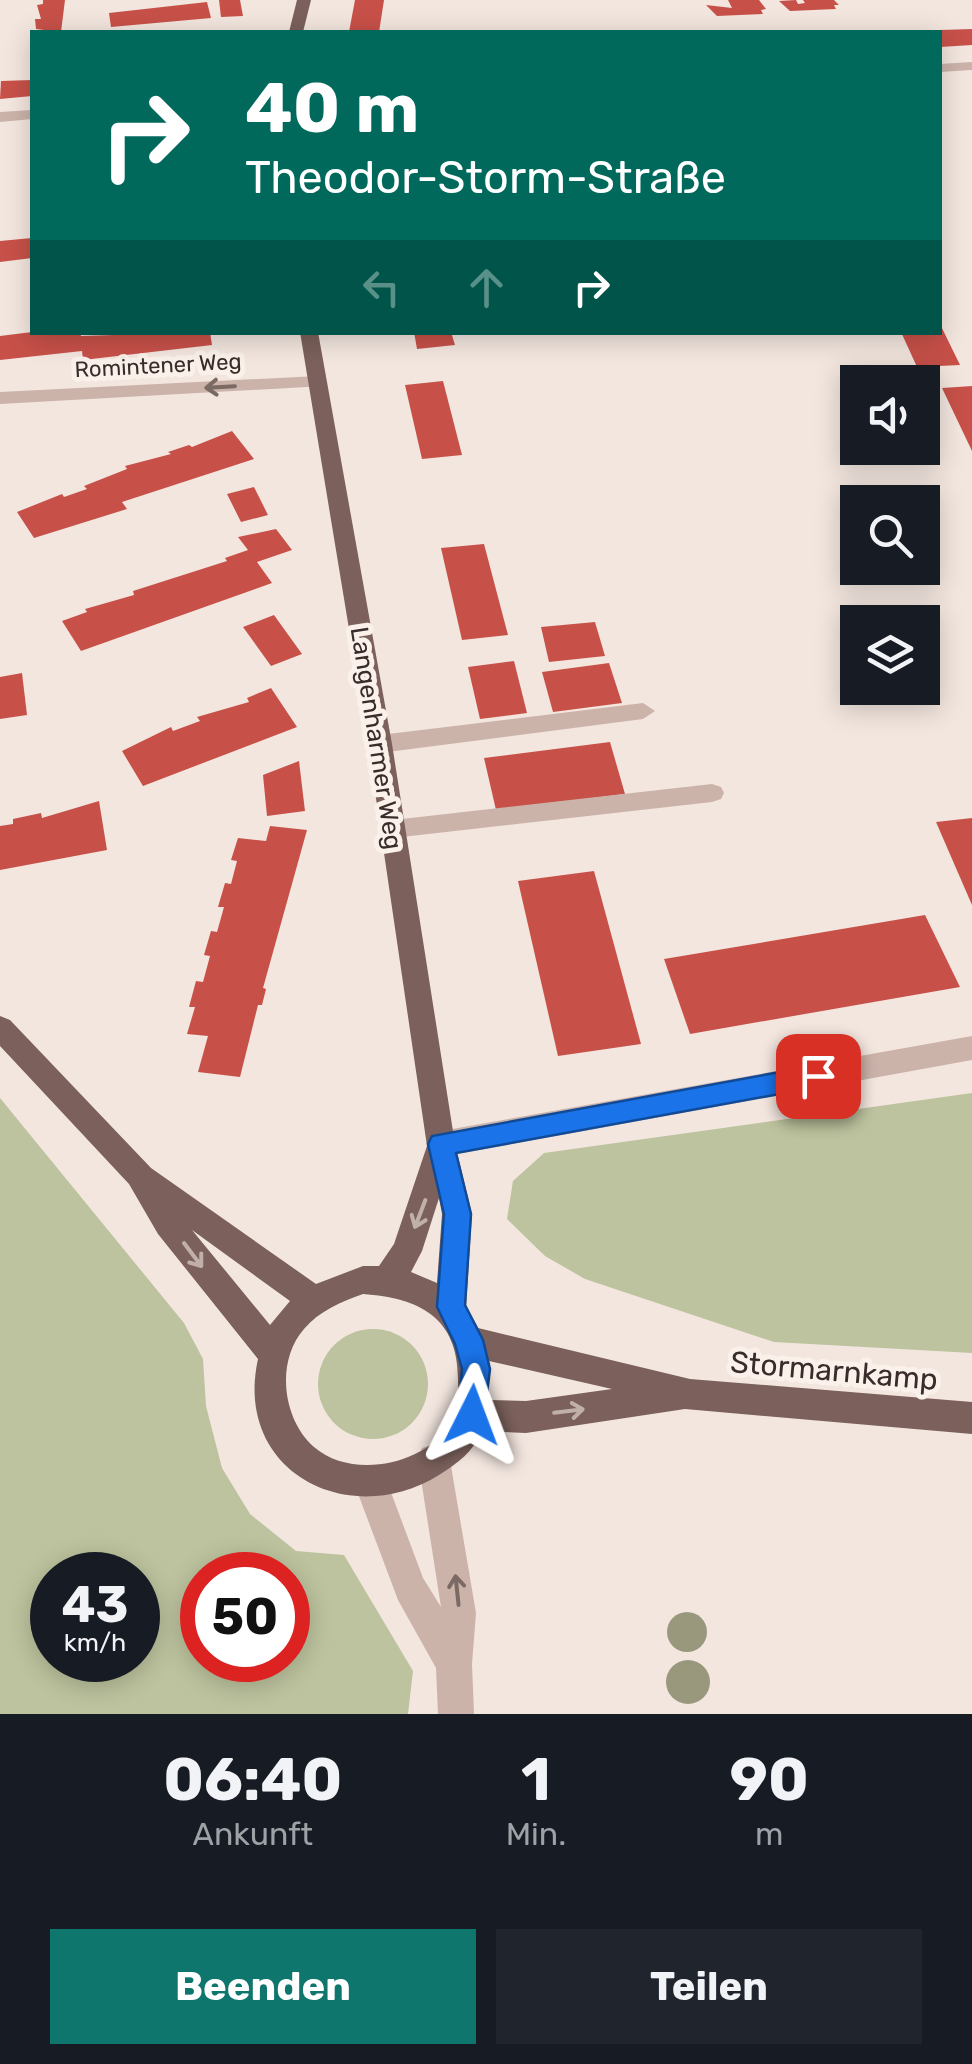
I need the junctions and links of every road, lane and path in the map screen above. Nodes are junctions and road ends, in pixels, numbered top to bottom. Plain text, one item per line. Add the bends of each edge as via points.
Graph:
1 (304, 0) edge
2 (296, 30) edge
3 (972, 68) edge
4 (947, 72) edge
5 (30, 115) edge
6 (0, 117) edge
7 (310, 335) edge
8 (318, 382) junction
9 (0, 398) edge
10 (643, 710) dead end
11 (380, 744) junction
12 (712, 793) dead end
13 (393, 829) junction
14 (0, 1028) edge
15 (972, 1048) edge
16 (441, 1144) junction
17 (138, 1175) junction
18 (388, 1280) junction
19 (314, 1300) junction
20 (451, 1307) junction
21 (469, 1340) junction
22 (273, 1353) junction
23 (690, 1395) junction
24 (472, 1415) junction
25 (972, 1418) edge
26 (434, 1460) junction
27 (371, 1483) junction
28 (454, 1664) junction
29 (456, 1714) edge

1 - 2 main road
3 - 4 street
5 - 6 street
7 - 8 main road, Langenharmer Weg
8 -> 9 street, Romintener Weg
8 - 11 main road, Langenharmer Weg
10 - 11 street
11 - 13 main road, Langenharmer Weg
12 - 13 street
13 - 16 main road, Langenharmer Weg
14 - 17 main road
15 - 16 street
16 -> 18 main road, Langenharmer Weg via 407,1250
16 - 20 main road, Langenharmer Weg via 458,1214
17 - 19 main road
17 -> 22 main road
18 - 19 main road via 362,1280
18 - 20 main road via 416,1286
19 - 22 main road via 288,1322
20 - 21 main road
21 - 23 main road, Stormarnkamp
21 - 24 main road via 476,1369
22 - 27 main road via 272,1409 284,1438 324,1472
24 -> 23 main road, Stormarnkamp via 526,1416
23 - 25 main road, Stormarnkamp
24 - 26 main road via 464,1434
26 - 27 main road
28 -> 26 street via 459,1613
27 - 28 street via 410,1588
28 - 29 street

